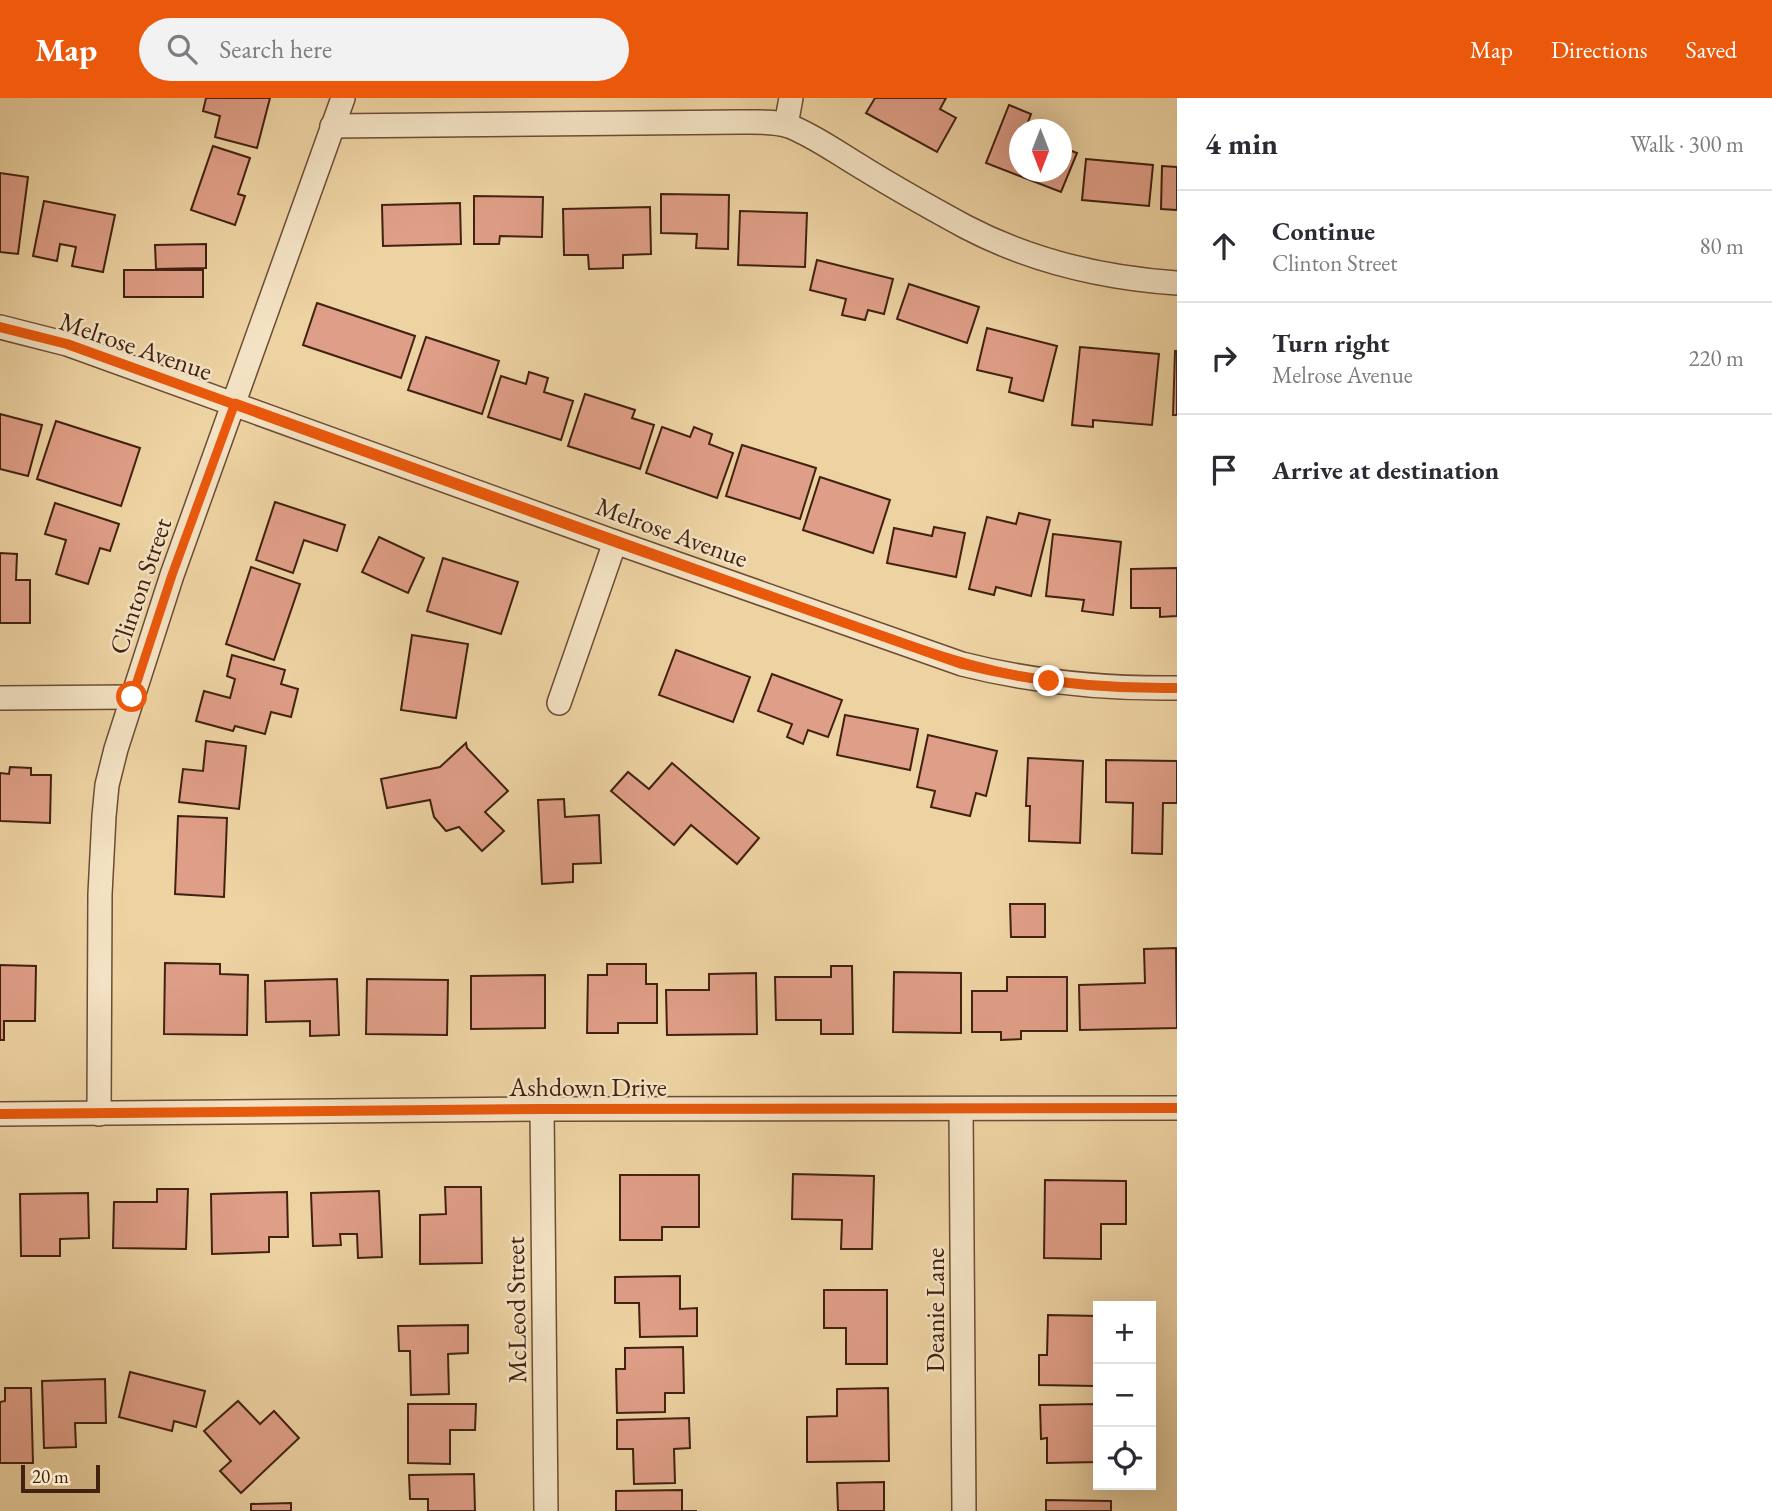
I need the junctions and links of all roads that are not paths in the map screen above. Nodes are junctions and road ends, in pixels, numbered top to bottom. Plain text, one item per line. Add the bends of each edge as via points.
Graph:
1 (342, 98) edge
2 (792, 98) edge
3 (786, 125) junction
4 (332, 126) junction
5 (1177, 283) edge
6 (0, 327) edge
7 (235, 403) junction
8 (615, 542) junction
9 (1177, 688) edge
10 (132, 697) junction
11 (0, 698) edge
12 (559, 703) dead end
13 (1177, 1108) edge
14 (542, 1109) junction
15 (961, 1109) junction
16 (0, 1114) edge
17 (99, 1114) junction
18 (546, 1511) edge
19 (964, 1511) edge

1 - 4 street, Clinton Street
2 - 3 street
3 - 4 street
3 - 5 street via 900,191 1010,246 1102,274
4 - 7 street, Clinton Street
6 - 7 street, Melrose Avenue via 68,344
7 - 8 street, Melrose Avenue
7 - 10 street, Clinton Street
8 - 9 street, Melrose Avenue via 962,664 1049,681
8 - 12 street
10 - 11 street
10 - 17 street, Clinton Street via 107,785 104,816
13 - 15 street, Ashdown Drive
14 - 15 street, Ashdown Drive
14 - 17 street, Ashdown Drive
14 - 18 street, McLeod Street
15 - 19 street, Deanie Lane
16 - 17 street, Ashdown Drive

